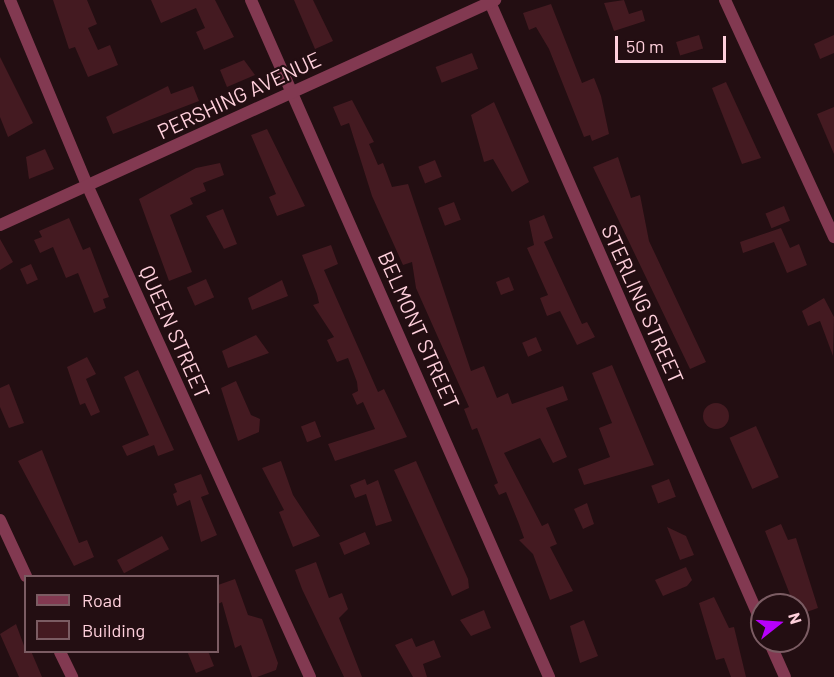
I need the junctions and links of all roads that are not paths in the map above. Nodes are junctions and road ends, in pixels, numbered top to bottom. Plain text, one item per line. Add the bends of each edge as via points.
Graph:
1 (10, 0) edge
2 (251, 0) edge
3 (725, 0) edge
4 (491, 1) edge
5 (292, 91) junction
6 (88, 187) junction
7 (0, 225) edge
8 (834, 237) edge
9 (0, 520) edge
10 (26, 575) edge
11 (750, 596) edge
12 (61, 653) edge
13 (775, 653) edge
14 (72, 677) edge
15 (310, 677) edge
16 (549, 677) edge
17 (785, 677) edge

1 - 6 street, QUEEN STREET
2 - 5 street, BELMONT STREET
3 - 8 street
4 - 5 street, PERSHING AVENUE
4 - 11 street, STERLING STREET
5 - 6 street, PERSHING AVENUE
5 - 16 street, BELMONT STREET
6 - 7 street, PERSHING AVENUE
6 - 15 street, QUEEN STREET
9 - 10 street
12 - 14 street
13 - 17 street

